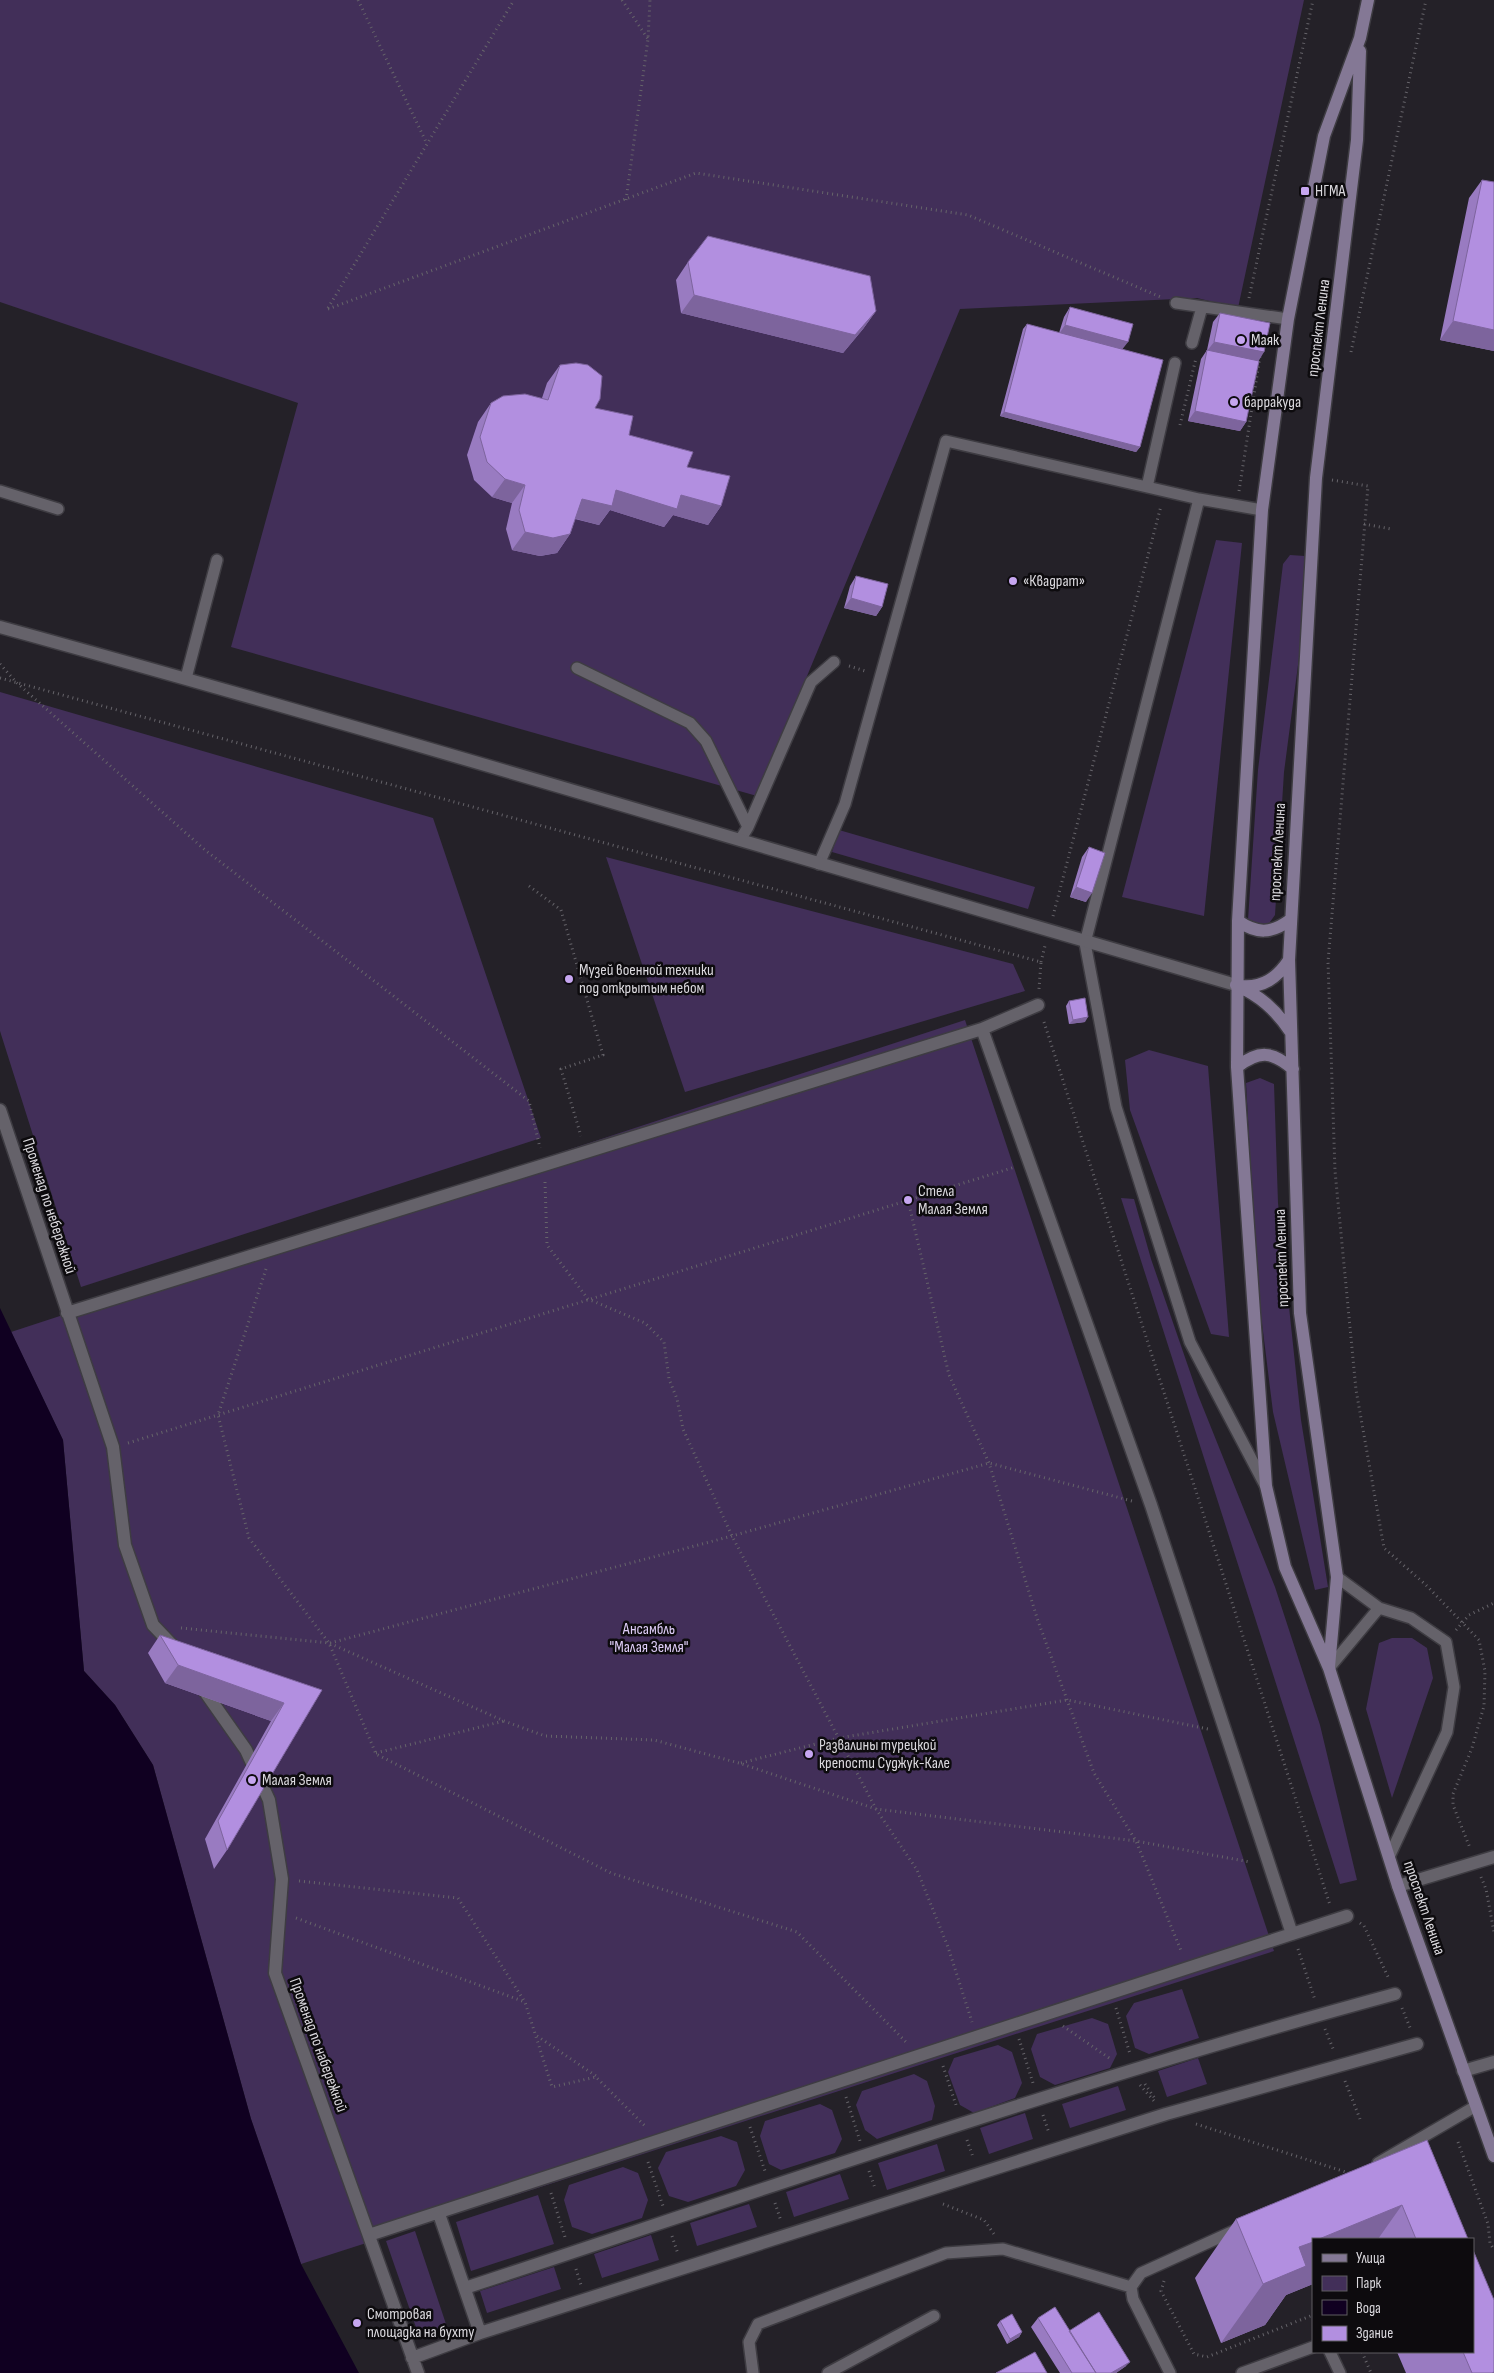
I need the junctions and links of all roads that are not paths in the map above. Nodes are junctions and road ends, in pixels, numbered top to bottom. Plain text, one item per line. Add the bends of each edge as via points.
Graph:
1 (1368, 0) edge
2 (1360, 38) junction
3 (1176, 303) road end
4 (1202, 307) junction
5 (1288, 319) junction
6 (1195, 347) road end
7 (1175, 363) dead end
8 (1147, 487) junction
9 (0, 491) edge
10 (1199, 499) junction
11 (58, 508) dead end
12 (1262, 510) junction
13 (217, 560) dead end
14 (0, 627) edge
15 (834, 662) dead end
16 (576, 668) dead end
17 (186, 678) junction
18 (748, 826) junction
19 (740, 840) junction
20 (819, 864) junction
21 (1290, 920) junction
22 (1238, 921) junction
23 (1085, 943) junction
24 (1289, 960) junction
25 (1236, 985) junction
26 (1038, 1004) road end
27 (982, 1029) junction
28 (1290, 1031) junction
29 (1237, 1067) junction
30 (1293, 1069) junction
31 (0, 1110) edge
32 (67, 1312) junction
33 (1266, 1486) junction
34 (1337, 1577) junction
35 (1379, 1608) junction
36 (181, 1656) edge
37 (1329, 1668) junction
38 (192, 1672) edge
39 (1390, 1857) junction
40 (1494, 1857) edge
41 (1398, 1886) junction
42 (1341, 1918) road end
43 (1292, 1934) junction
44 (1395, 1994) dead end
45 (1417, 2044) dead end
46 (1494, 2062) edge
47 (1463, 2071) junction
48 (1476, 2106) junction
49 (1494, 2156) edge
50 (1365, 2171) edge
51 (439, 2214) junction
52 (1249, 2224) edge
53 (369, 2236) junction
54 (1131, 2286) junction
55 (465, 2288) junction
56 (934, 2316) dead end
57 (480, 2333) junction
58 (1312, 2346) edge
59 (1330, 2353) edge
60 (412, 2358) junction
61 (1259, 2370) edge
62 (418, 2373) edge
63 (753, 2373) edge
64 (828, 2373) edge
65 (1170, 2373) edge
66 (1242, 2373) edge
67 (1340, 2373) edge

1 - 2 street, проспект Ленина
2 - 5 street, проспект Ленина via 1324,136
2 - 21 street, проспект Ленина via 1356,140 1316,478
3 - 4 lane
4 - 5 lane
4 - 6 lane
5 - 12 street, проспект Ленина
7 - 8 lane
8 - 10 lane
8 - 20 lane via 946,441 845,804
9 - 11 lane
10 - 12 lane
10 - 23 lane
12 - 22 street, проспект Ленина
13 - 17 lane
14 - 17 street
15 - 18 lane via 811,682
16 - 18 lane via 690,723 706,741
17 - 19 street
18 - 19 lane
19 - 20 street
20 - 23 street
21 - 22 street via 1278,929 1264,932 1250,929
21 - 24 street, проспект Ленина
22 - 25 street, проспект Ленина
23 - 25 street
23 - 33 lane, проспект Ленина via 1116,1107 1190,1342
24 - 25 street via 1280,974 1267,983 1252,987
24 - 28 street, проспект Ленина
25 - 28 street via 1267,1003
25 - 29 street, проспект Ленина
26 - 27 street
27 - 32 street
27 - 43 street via 1150,1505
28 - 30 street, проспект Ленина
29 - 30 street via 1249,1057 1265,1054 1281,1059
29 - 33 street, проспект Ленина
30 - 34 street, проспект Ленина via 1300,1313
31 - 32 street, Променад по небережной
32 - 36 street via 113,1447 125,1545 153,1626
33 - 37 street, проспект Ленина via 1285,1567
34 - 35 lane
34 - 37 street, проспект Ленина
35 - 37 lane
35 - 39 lane via 1411,1618 1446,1642 1454,1687 1447,1732
37 - 39 street, проспект Ленина
38 - 53 street, Променад по набережной via 246,1750 269,1800 282,1879 275,1974
39 - 41 street, проспект Ленина
40 - 41 street
41 - 47 street, проспект Ленина
42 - 43 street
43 - 51 street
44 - 55 street via 1144,2066
45 - 57 street via 1211,2101
46 - 47 street
47 - 48 street, проспект Ленина
48 - 49 street, проспект Ленина
48 - 50 lane via 1405,2152
51 - 53 street
51 - 55 street
52 - 54 lane via 1141,2273
53 - 60 street, Променад по набережной
54 - 63 lane via 1004,2249 946,2253 758,2324 749,2342
54 - 65 lane via 1133,2299
55 - 57 street
56 - 64 lane
57 - 60 street
58 - 61 lane
59 - 67 lane
60 - 62 street, Променад по набережной
61 - 66 lane

